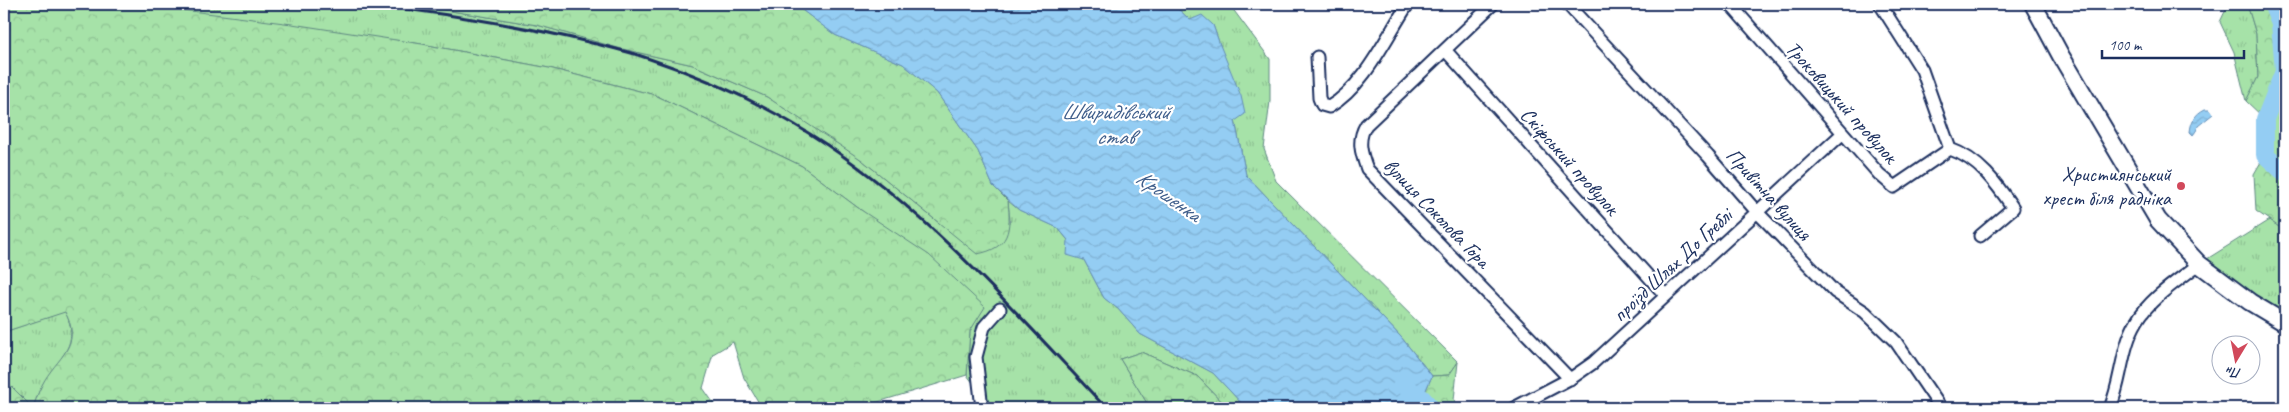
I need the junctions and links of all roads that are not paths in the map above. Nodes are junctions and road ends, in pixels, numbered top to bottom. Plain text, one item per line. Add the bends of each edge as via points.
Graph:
1 (1408, 4) edge
2 (1493, 4) edge
3 (1567, 4) edge
4 (1730, 4) edge
5 (1880, 4) edge
6 (2034, 4) edge
7 (1446, 51) junction
8 (1317, 57) dead end
9 (1843, 133) junction
10 (1950, 149) junction
11 (1757, 212) junction
12 (1980, 236) dead end
13 (2199, 264) junction
14 (1666, 296) junction
15 (1000, 309) dead end
16 (2285, 323) edge
17 (1570, 379) junction
18 (2118, 390) junction
19 (982, 408) edge
20 (1514, 408) edge
21 (1941, 408) edge
22 (2110, 408) edge
23 (2121, 408) edge

1 - 8 street via 1368,69 1338,102 1329,107 1319,98
2 - 7 street, вулиця Соколова Гора
3 - 11 street, Привітна вулиця
4 - 9 street, Троковицький провулок
5 - 10 street via 1922,70
6 - 13 street via 2152,210
7 - 14 street, Скіфський провулок
7 - 17 street, вулиця Соколова Гора via 1366,125 1360,135 1367,169
9 - 10 street, Троковицький провулок via 1894,187
9 - 11 street, проїзд Шлях До Греблі
10 - 12 street via 1991,176 2013,208
11 - 14 street, проїзд Шлях До Греблі
11 - 21 street, Привітна вулиця via 1835,292 1865,312 1896,342
13 - 16 street
13 - 18 street via 2137,320 2128,340
14 - 17 street, проїзд Шлях До Греблі via 1593,363
15 - 19 street via 984,327 976,357
17 - 20 street, проїзд Шлях До Греблі
18 - 22 street
18 - 23 street

